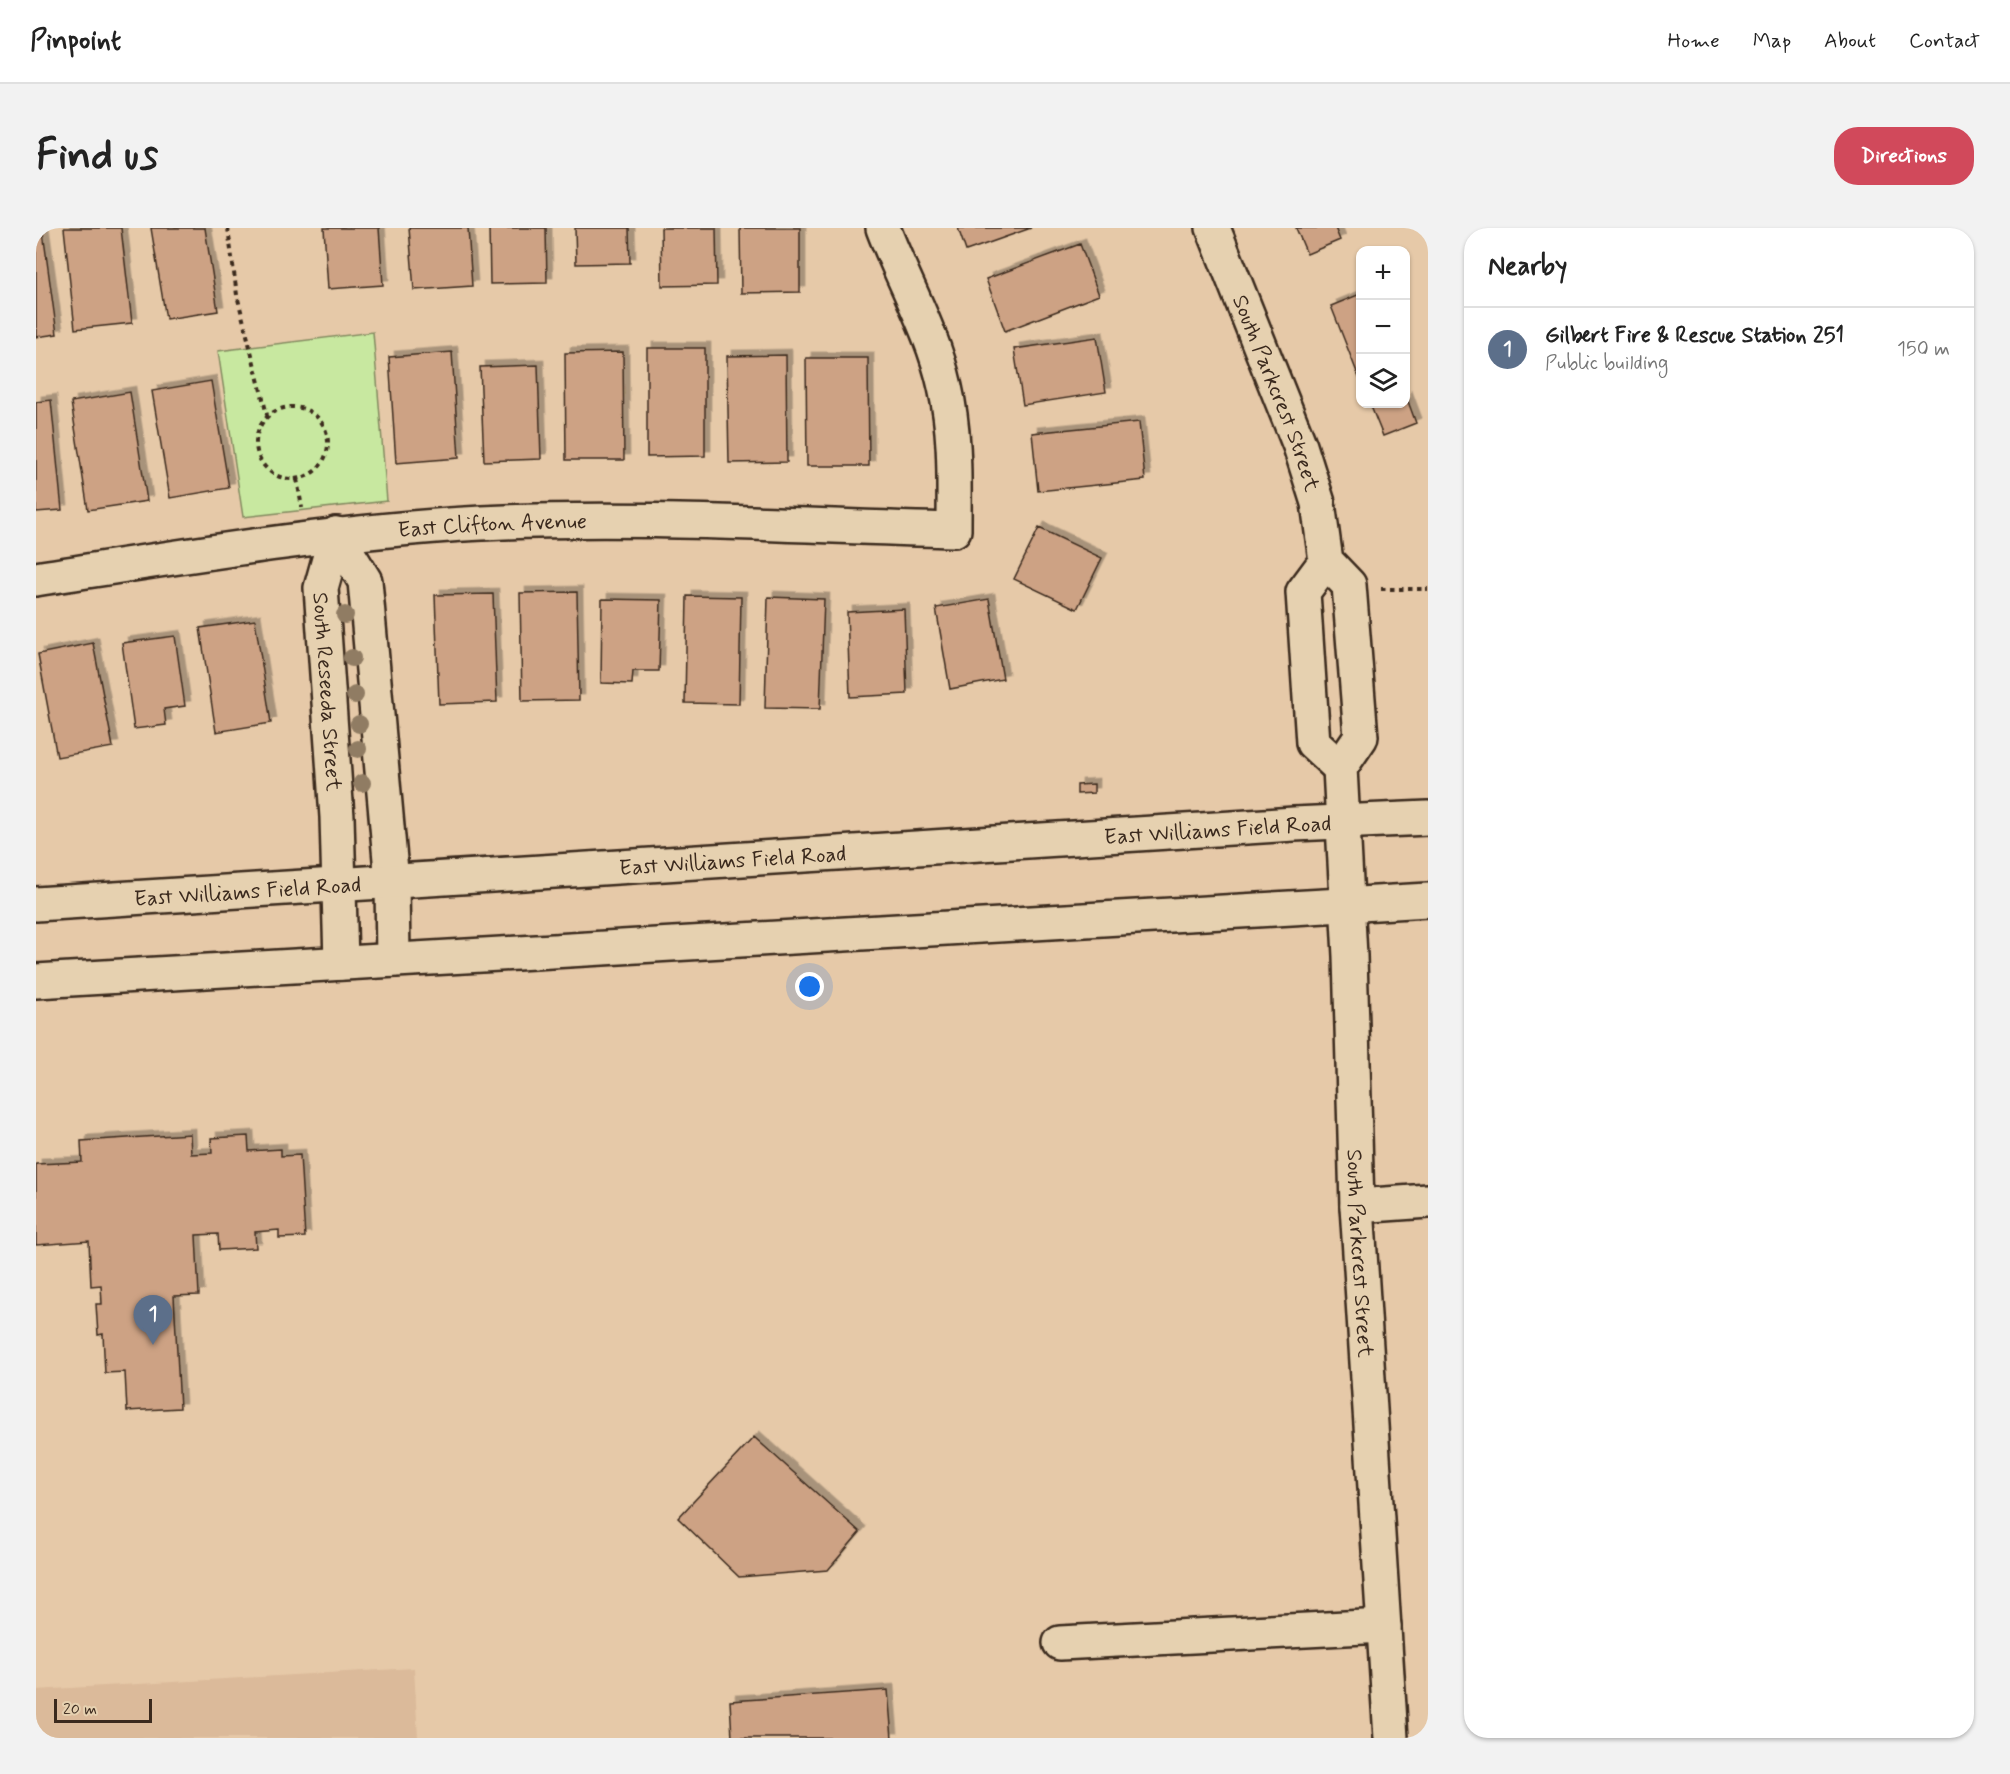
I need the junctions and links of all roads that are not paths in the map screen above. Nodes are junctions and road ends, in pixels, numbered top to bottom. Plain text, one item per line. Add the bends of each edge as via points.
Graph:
1 (883, 228) edge
2 (1213, 228) edge
3 (336, 534) junction
4 (1326, 561) junction
5 (36, 579) edge
6 (1340, 768) junction
7 (1428, 818) edge
8 (1343, 823) junction
9 (392, 882) junction
10 (339, 886) junction
11 (1428, 900) edge
12 (36, 904) edge
13 (1347, 904) junction
14 (393, 960) junction
15 (341, 963) junction
16 (36, 981) edge
17 (1428, 1201) edge
18 (1357, 1206) junction
19 (1384, 1626) junction
20 (1060, 1643) dead end
21 (1391, 1738) edge

1 - 3 street, East Clifton Avenue via 945,385 953,431 954,530 634,522 483,523
2 - 4 street, South Parkcrest Street via 1300,446 1318,503
3 - 5 street, East Clifton Avenue
3 - 9 street, South Reseeda Street via 365,581
3 - 10 street, South Reseeda Street via 321,588
4 - 6 street via 1349,585 1361,737
4 - 6 street via 1303,592 1313,743
6 - 8 street, South Parkcrest Street
7 - 8 street, East Williams Field Road
8 - 9 street, East Williams Field Road
8 - 13 street, South Parkcrest Street
9 - 10 street, East Williams Field Road
9 - 14 street, South Reseeda Street
10 - 12 street, East Williams Field Road
10 - 15 street, South Reseeda Street
11 - 13 street
13 - 14 street
13 - 18 street, South Parkcrest Street
14 - 15 street
15 - 16 street
17 - 18 street
18 - 19 street, South Parkcrest Street
19 - 20 street
19 - 21 street, South Parkcrest Street

